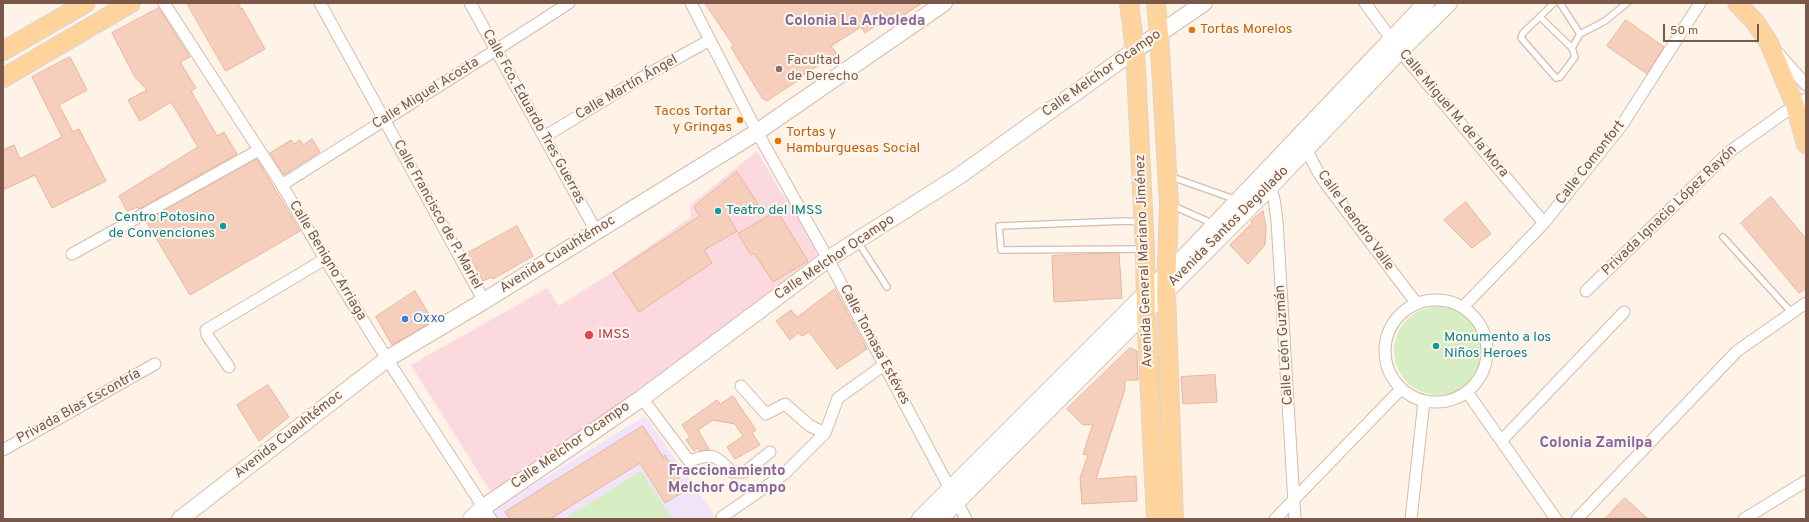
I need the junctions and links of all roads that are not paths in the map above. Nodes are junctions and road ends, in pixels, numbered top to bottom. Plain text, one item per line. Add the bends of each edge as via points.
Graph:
1 (86, 3) edge
2 (131, 3) edge
3 (164, 3) edge
4 (320, 3) edge
5 (470, 3) edge
6 (569, 3) edge
7 (691, 3) edge
8 (944, 3) edge
9 (1129, 3) edge
10 (1156, 3) edge
11 (1204, 3) edge
12 (1365, 3) edge
13 (1426, 3) edge
14 (1449, 3) edge
15 (1554, 3) edge
16 (1560, 3) edge
17 (1627, 3) edge
18 (1700, 3) edge
19 (1737, 3) edge
20 (1540, 17) junction
21 (1159, 33) junction
22 (1580, 34) junction
23 (710, 40) junction
24 (1769, 43) junction
25 (1396, 45) junction
26 (1572, 48) junction
27 (1135, 50) junction
28 (3, 51) edge
29 (496, 51) junction
30 (3, 78) edge
31 (1806, 85) edge
32 (1800, 102) edge
33 (384, 119) junction
34 (756, 132) junction
35 (544, 137) junction
36 (1303, 142) junction
37 (1806, 144) edge
38 (259, 150) junction
39 (1167, 175) junction
40 (1266, 181) junction
41 (282, 184) junction
42 (1238, 200) junction
43 (1169, 204) junction
44 (1144, 222) junction
45 (1544, 223) junction
46 (1215, 224) junction
47 (596, 231) junction
48 (1723, 237) dead end
49 (857, 240) junction
50 (1145, 249) junction
51 (72, 254) dead end
52 (325, 259) junction
53 (828, 259) junction
54 (1166, 282) junction
55 (887, 287) dead end
56 (1586, 291) dead end
57 (1146, 293) junction
58 (484, 301) junction
59 (1806, 303) edge
60 (1417, 304) junction
61 (1463, 308) junction
62 (1146, 311) junction
63 (1624, 312) dead end
64 (1792, 313) junction
65 (387, 359) junction
66 (155, 364) dead end
67 (884, 365) junction
68 (229, 368) dead end
69 (741, 386) dead end
70 (1401, 389) junction
71 (1467, 392) junction
72 (642, 398) junction
73 (1424, 401) junction
74 (825, 432) junction
75 (1502, 440) junction
76 (3, 450) edge
77 (770, 452) dead end
78 (1806, 480) edge
79 (954, 495) junction
80 (1294, 498) junction
81 (487, 513) edge
82 (722, 517) dead end
83 (180, 519) edge
84 (471, 519) edge
85 (920, 519) edge
86 (940, 519) edge
87 (966, 519) edge
88 (1156, 519) edge
89 (1174, 519) edge
90 (1274, 519) edge
91 (1295, 519) edge
92 (1411, 519) edge
93 (1556, 519) edge
94 (1578, 519) edge
95 (1744, 519) edge

1 - 28 main road
2 - 30 main road
3 - 38 street, Calle Benigno Arriaga
4 - 33 street, Calle Francisco de P. Mariel
5 - 29 street, Calle Fco. Eduardo Tres Guerras
6 - 29 street, Calle Miguel Acosta
7 - 23 street, Calle Tomasa Estéves
8 - 34 street, Avenida Cuauhtémoc
9 - 27 main road, Avenida General Mariano Jiménez
10 - 21 main road, Avenida General Mariano Jiménez
11 - 21 street, Calle Melchor Ocampo
12 - 25 street, Calle Miguel M. de la Mora
13 - 25 street, Avenida Santos Degollado
14 - 25 street, Avenida Santos Degollado
15 - 20 lane
16 - 22 lane
17 - 22 lane via 1605,20
18 - 45 street, Calle Comonfort via 1622,125
19 - 24 main road via 1755,22
20 - 26 lane
20 - 26 lane via 1521,38 1556,78 1560,77 1575,57
21 - 27 street, Calle Melchor Ocampo
21 - 39 main road, Avenida General Mariano Jiménez
22 - 26 lane
23 - 34 street, Calle Tomasa Estéves
23 - 35 street, Calle Martín Ángel via 634,82
24 - 31 street
24 - 32 main road
25 - 36 street, Avenida Santos Degollado
25 - 45 street, Calle Miguel M. de la Mora
27 - 44 main road, Avenida General Mariano Jiménez
27 - 49 street, Calle Melchor Ocampo via 959,176
29 - 33 street, Calle Miguel Acosta
29 - 35 street, Calle Fco. Eduardo Tres Guerras
32 - 37 main road
32 - 56 street, Privada Ignacio López Rayón via 1729,152
33 - 41 street, Calle Miguel Acosta
33 - 58 street, Calle Francisco de P. Mariel
34 - 47 street, Avenida Cuauhtémoc
34 - 53 street, Calle Tomasa Estéves
35 - 47 street, Calle Fco. Eduardo Tres Guerras
36 - 40 street, Avenida Santos Degollado
36 - 60 street, Calle Leandro Valle via 1326,184
38 - 41 street, Calle Benigno Arriaga
38 - 51 street
39 - 42 lane
39 - 43 main road, Avenida General Mariano Jiménez
40 - 42 street, Avenida Santos Degollado
40 - 54 street, Avenida Santos Degollado
40 - 80 street, Calle León Guzmán via 1274,199 1277,221
41 - 52 street, Calle Benigno Arriaga
42 - 46 street, Avenida Santos Degollado
43 - 46 lane
43 - 54 main road, Avenida General Mariano Jiménez
44 - 50 main road, Avenida General Mariano Jiménez
44 - 50 lane via 999,226 1001,250
45 - 61 street, Calle Comonfort
46 - 54 street, Avenida Santos Degollado
47 - 58 street, Avenida Cuauhtémoc
48 - 64 lane
49 - 53 street, Calle Melchor Ocampo
49 - 55 lane
50 - 57 main road, Avenida General Mariano Jiménez
52 - 65 street, Calle Benigno Arriaga
52 - 68 street via 206,330
53 - 67 street, Calle Tomasa Estéves
53 - 72 street, Calle Melchor Ocampo
54 - 57 street, Avenida Santos Degollado
54 - 62 street, Avenida Santos Degollado
54 - 89 main road, Avenida General Mariano Jiménez
57 - 62 main road, Avenida General Mariano Jiménez
57 - 79 street, Avenida Santos Degollado
58 - 65 street, Avenida Cuauhtémoc
59 - 64 street
60 - 61 street via 1431,300 1447,301
60 - 70 street via 1404,311 1396,320 1385,345 1389,373
61 - 71 street via 1475,318 1483,331 1487,346 1486,363 1479,379
62 - 79 street, Avenida Santos Degollado
62 - 88 main road, Avenida General Mariano Jiménez
63 - 75 street
64 - 94 street via 1737,351
65 - 81 street, Calle Benigno Arriaga
65 - 83 street, Avenida Cuauhtémoc
66 - 76 street, Privada Blas Escontría
67 - 74 street via 838,398
67 - 79 street, Calle Tomasa Estéves
69 - 74 street via 766,414 785,404 810,426
70 - 73 street
70 - 80 street
71 - 73 street via 1455,399 1442,402
71 - 75 street
72 - 77 street via 689,461 707,455 717,458 732,472 745,472
72 - 81 street, Calle Melchor Ocampo
73 - 92 street
74 - 82 street via 784,474
75 - 93 street
78 - 95 street
79 - 85 street, Avenida Santos Degollado
79 - 86 street, Avenida Santos Degollado
79 - 87 street, Calle Tomasa Estéves
80 - 90 street
80 - 91 street, Calle León Guzmán
81 - 84 street, Calle Melchor Ocampo

